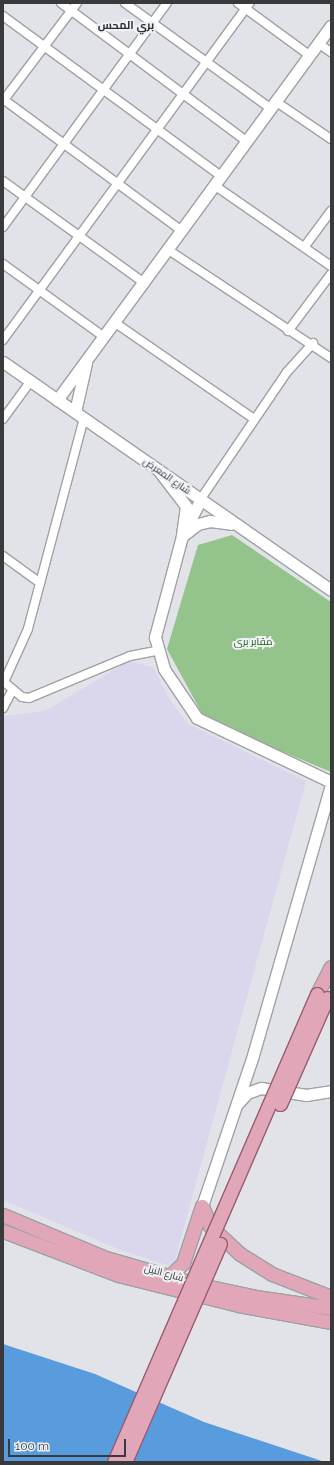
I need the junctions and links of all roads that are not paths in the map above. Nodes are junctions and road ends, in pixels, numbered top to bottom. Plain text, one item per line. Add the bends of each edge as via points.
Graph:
1 (61, 3) edge
2 (77, 3) edge
3 (125, 3) edge
4 (167, 3) edge
5 (238, 3) edge
6 (248, 6) edge
7 (72, 11) junction
8 (3, 16) edge
9 (153, 23) junction
10 (331, 25) edge
11 (318, 43) junction
12 (45, 46) junction
13 (331, 52) edge
14 (130, 54) junction
15 (309, 55) junction
16 (206, 62) junction
17 (104, 90) junction
18 (182, 93) junction
19 (3, 100) edge
20 (273, 105) junction
21 (157, 128) junction
22 (331, 139) edge
23 (246, 141) junction
24 (64, 145) junction
25 (221, 176) junction
26 (3, 181) edge
27 (118, 184) junction
28 (214, 185) junction
29 (26, 197) junction
30 (331, 211) edge
31 (3, 227) edge
32 (181, 230) junction
33 (78, 236) junction
34 (305, 246) junction
35 (167, 249) junction
36 (3, 264) edge
37 (331, 266) edge
38 (331, 274) edge
39 (143, 282) junction
40 (39, 291) junction
41 (114, 322) junction
42 (288, 331) junction
43 (103, 336) junction
44 (3, 340) edge
45 (313, 343) junction
46 (331, 358) edge
47 (86, 360) junction
48 (3, 362) edge
49 (30, 382) junction
50 (57, 400) junction
51 (79, 415) junction
52 (3, 419) edge
53 (254, 419) junction
54 (159, 471) junction
55 (200, 500) junction
56 (236, 525) junction
57 (182, 536) junction
58 (3, 556) edge
59 (40, 584) junction
60 (331, 590) edge
61 (156, 651) junction
62 (3, 682) edge
63 (12, 689) junction
64 (3, 708) edge
65 (331, 783) edge
66 (331, 967) edge
67 (325, 994) edge
68 (331, 1091) edge
69 (235, 1106) junction
70 (202, 1206) junction
71 (3, 1215) edge
72 (3, 1231) edge
73 (171, 1275) junction
74 (331, 1297) edge
75 (331, 1308) edge
76 (331, 1322) edge
77 (114, 1462) edge
78 (125, 1462) edge

1 - 7 street
2 - 7 street
3 - 9 street
4 - 9 street
5 - 6 street
6 - 15 street
6 - 16 street
7 - 12 street
7 - 14 street
8 - 12 street
9 - 14 street
9 - 16 street
10 - 11 street
11 - 13 street
11 - 15 street
12 - 17 street
12 - 19 street
14 - 17 street
14 - 18 street
15 - 20 street
16 - 18 street
16 - 20 street
17 - 21 street
17 - 24 street
18 - 21 street
18 - 23 street
19 - 24 street
20 - 22 street
20 - 23 street
21 - 25 street
21 - 27 street
23 - 25 street
24 - 27 street
24 - 29 street
25 - 28 street
26 - 29 street
27 - 32 street
27 - 33 street
28 - 32 street
28 - 34 street
29 - 31 street
29 - 33 street
30 - 34 street
32 - 35 street
33 - 39 street
33 - 40 street
34 - 37 street
35 - 39 street
35 - 42 street
36 - 40 street
38 - 42 street
39 - 41 street
40 - 43 street
40 - 44 street
41 - 43 street
41 - 53 street
42 - 45 street
43 - 47 street
45 - 46 street
45 - 53 street via 287,372
47 - 50 street
47 - 51 street
48 - 49 street, شارع المعرض
49 - 50 street, شارع المعرض
49 - 52 street
50 - 51 street, شارع المعرض
51 - 54 street, شارع المعرض
51 - 59 street
53 - 55 street
54 - 55 street, شارع المعرض
54 - 57 street via 186,506
55 - 56 street, شارع المعرض
55 - 57 street
56 - 57 street via 210,521
56 - 60 street, شارع المعرض
57 - 61 street via 157,623
58 - 59 street
59 - 62 street via 28,629
61 - 63 street via 130,656 29,698
61 - 65 street via 180,697 197,718
62 - 63 street
63 - 64 street
65 - 69 street
66 - 67 main road
67 - 77 main road, bridge
67 - 78 main road, bridge
68 - 69 street via 306,1095 261,1088 247,1093
69 - 70 street
70 - 73 main road via 183,1263
70 - 74 main road via 210,1226 240,1254 272,1274
71 - 73 main road, شارع النيل via 106,1258
72 - 76 main road, شارع النيل via 118,1275 238,1305
73 - 75 main road, شارع النيل via 256,1297

